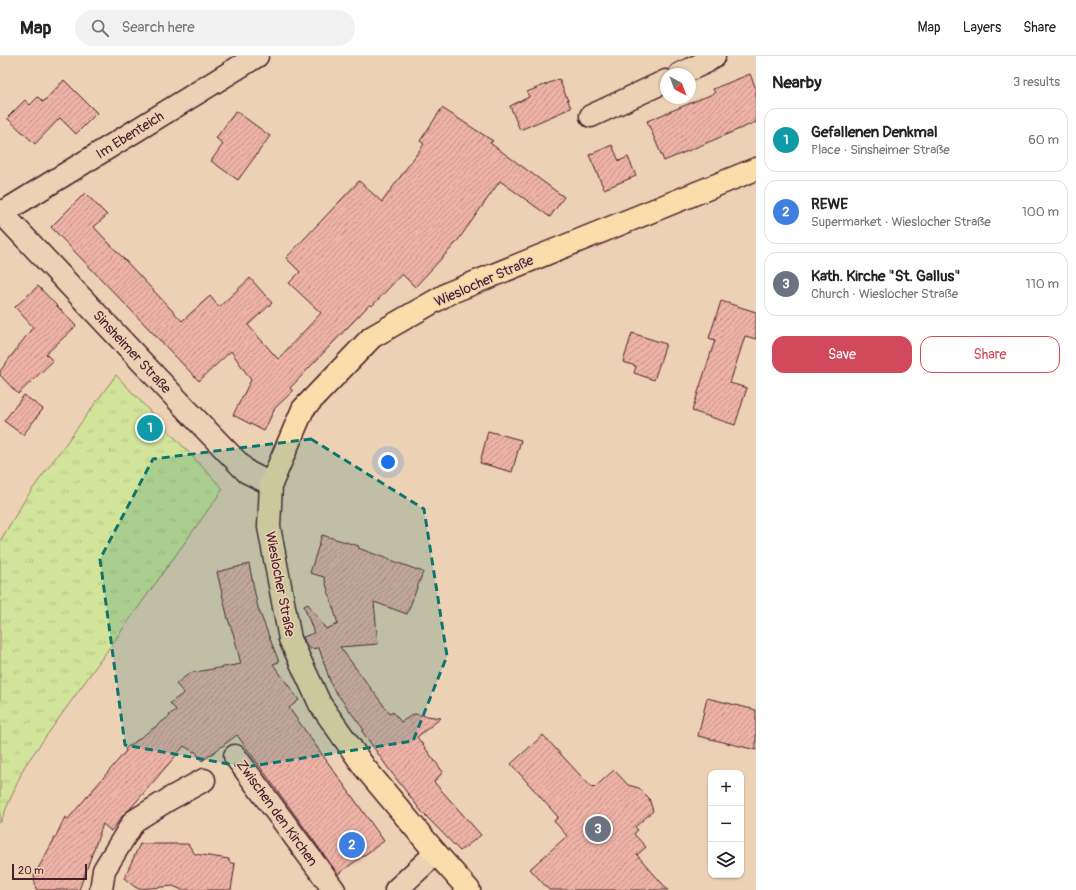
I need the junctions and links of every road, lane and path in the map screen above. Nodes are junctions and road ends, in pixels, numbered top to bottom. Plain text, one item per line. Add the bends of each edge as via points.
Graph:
1 (257, 56) edge
2 (714, 56) edge
3 (693, 68) edge
4 (660, 84) edge
5 (590, 116) dead end
6 (756, 169) edge
7 (1, 212) edge
8 (271, 484) junction
9 (236, 756) dead end
10 (204, 780) dead end
11 (436, 853) junction
12 (101, 890) edge
13 (334, 890) edge
14 (396, 890) edge
15 (469, 890) edge

1 - 7 street, Im Ebenteich
2 - 3 street
4 - 5 street
6 - 8 main road, Wieslocher Straße via 449,293 372,337 303,409
7 - 8 street, Sinsheimer Straße via 247,472
8 - 11 main road, Wieslocher Straße via 269,527 290,639 320,704 365,768
9 - 13 street, Zwischen den Kirchen
10 - 12 street via 134,822 104,870
11 - 14 street
11 - 15 main road, Wieslocher Straße

